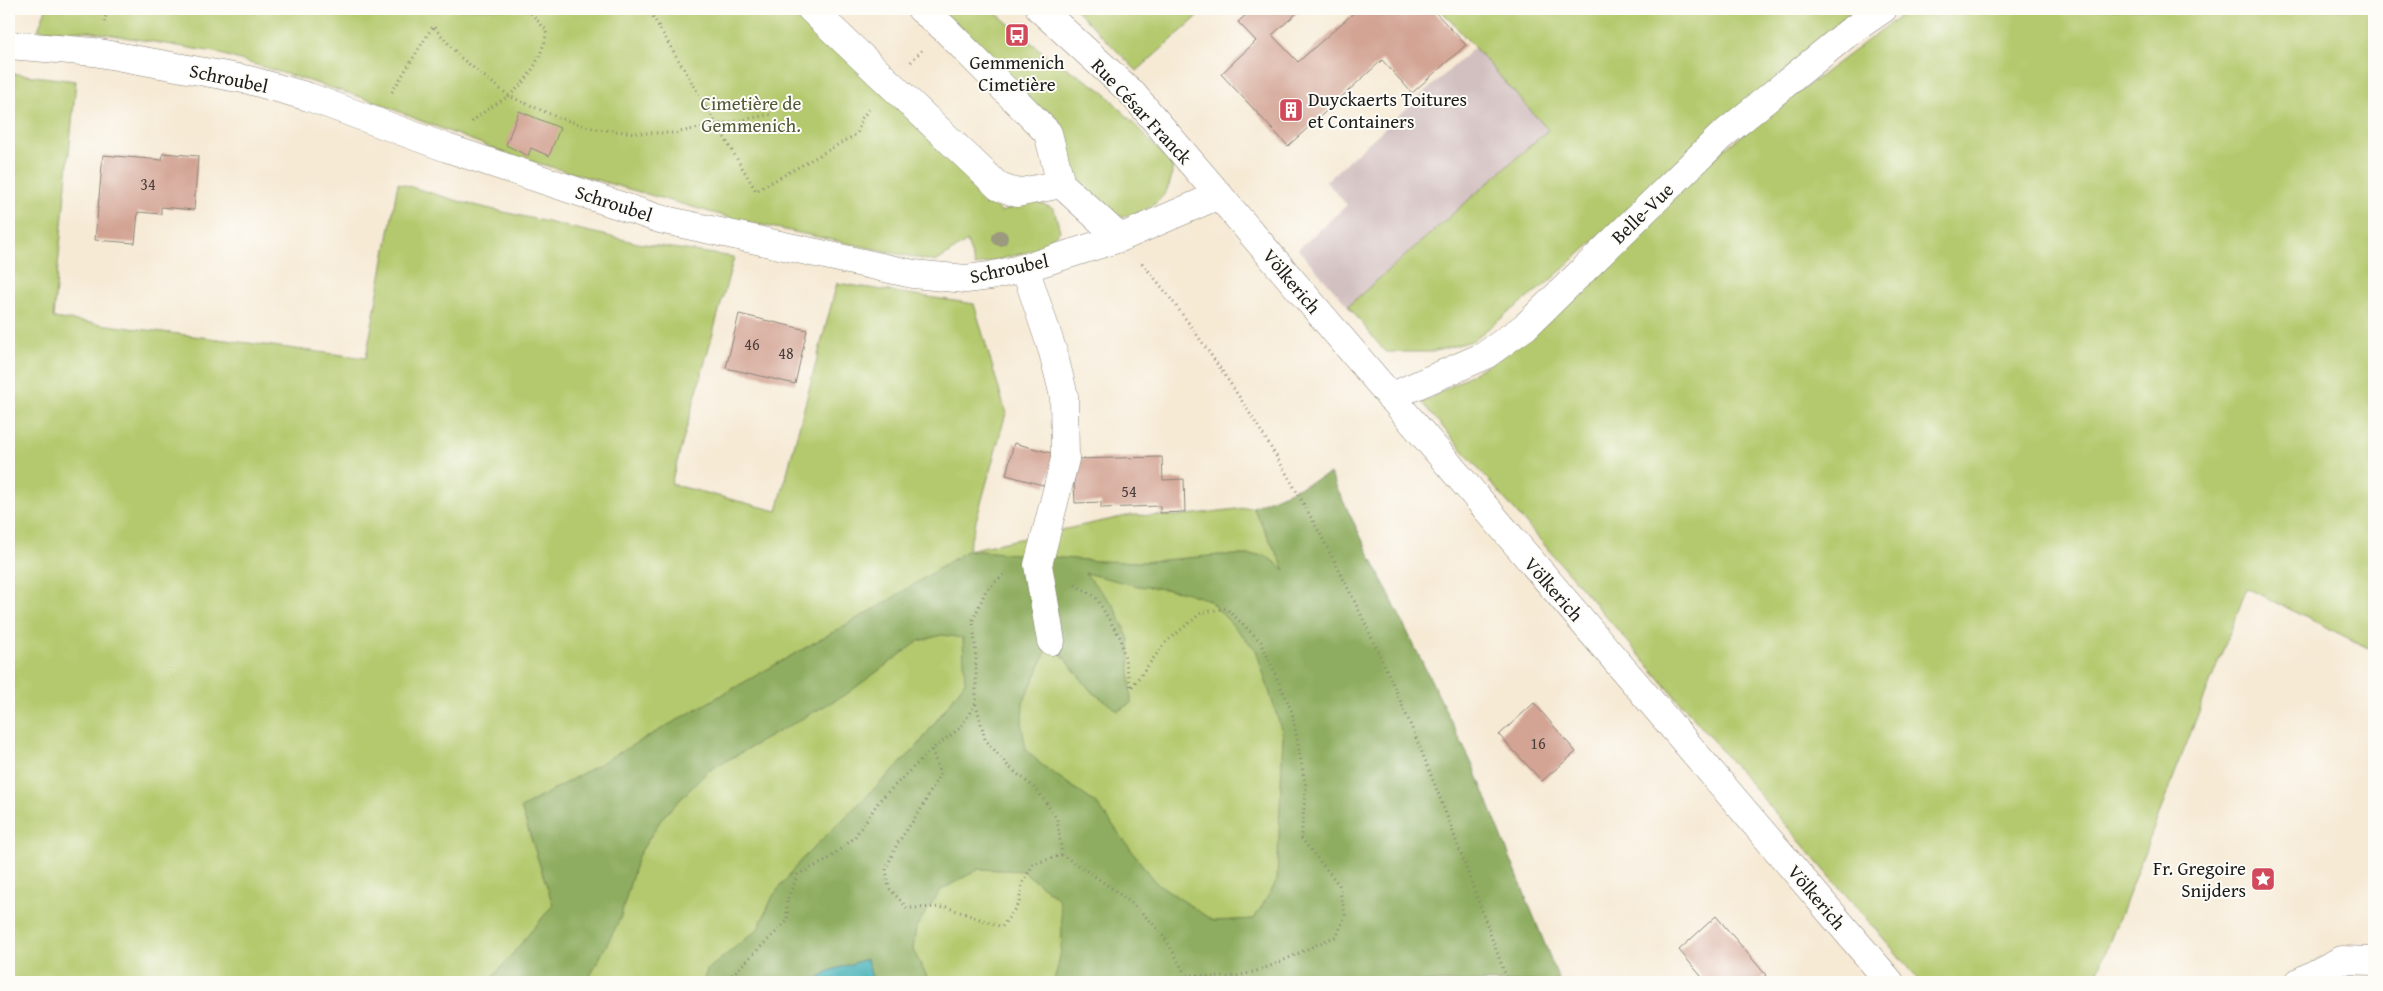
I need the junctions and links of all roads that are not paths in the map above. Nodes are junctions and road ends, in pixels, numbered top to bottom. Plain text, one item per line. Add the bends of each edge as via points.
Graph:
1 (811, 9) edge
2 (921, 9) edge
3 (1040, 9) edge
4 (1883, 9) edge
5 (9, 45) edge
6 (1061, 184) junction
7 (1219, 195) junction
8 (1120, 238) junction
9 (1025, 268) junction
10 (1390, 397) junction
11 (1051, 641) dead end
12 (2374, 961) edge
13 (1890, 982) edge
14 (2299, 982) edge

1 - 6 street via 999,187 1017,193
2 - 6 street via 1048,132
3 - 7 street, Rue César Franck via 1131,92
4 - 10 street, Belle-Vue via 1848,33 1720,137 1526,326 1484,356
5 - 9 street, Schroubel via 94,52 249,80 308,97 447,148 660,219 913,274 966,279
6 - 8 street
7 - 8 street, Schroubel
7 - 10 street, Völkerich
8 - 9 street, Schroubel
9 - 11 street via 1064,396 1065,459 1038,565
10 - 13 street, Völkerich
12 - 14 street via 2342,960

